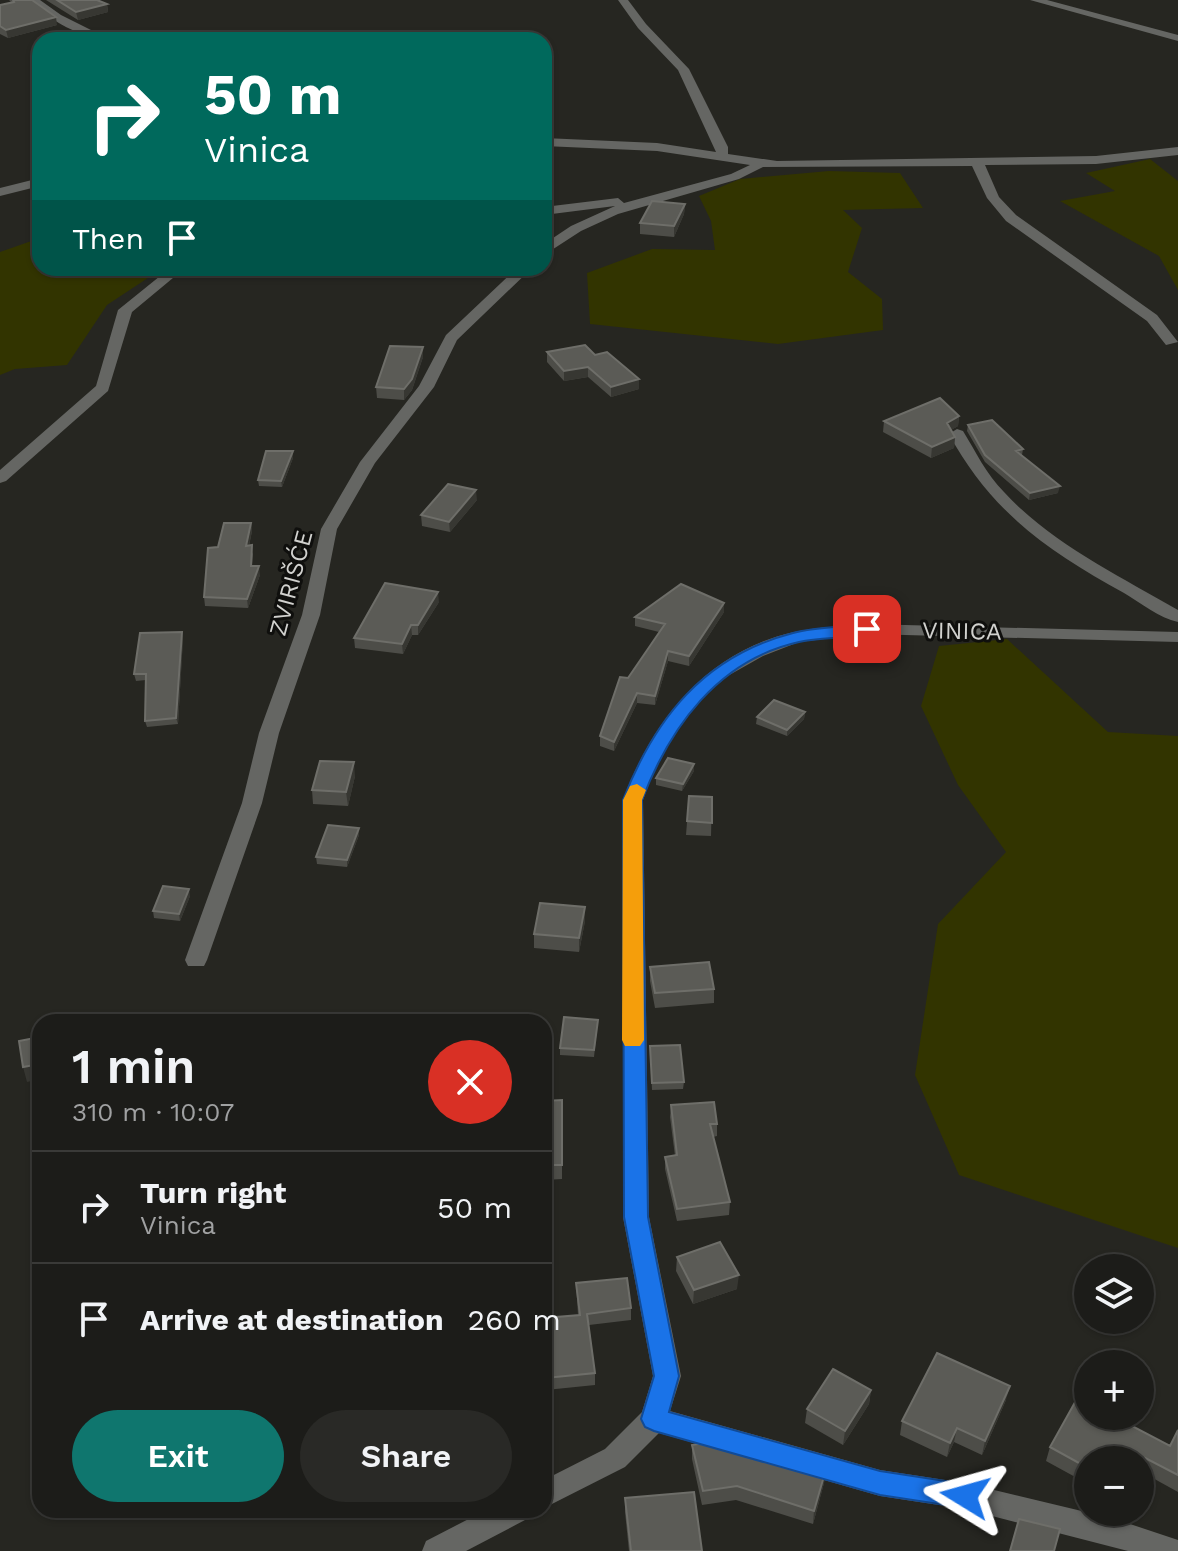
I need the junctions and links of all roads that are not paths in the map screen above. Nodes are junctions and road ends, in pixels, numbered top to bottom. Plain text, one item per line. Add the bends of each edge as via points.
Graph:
1 (33, 0) edge
2 (623, 0) edge
3 (1035, 0) edge
4 (89, 32) edge
5 (1178, 38) edge
6 (552, 142) edge
7 (1178, 151) edge
8 (722, 157) junction
9 (977, 162) junction
10 (759, 164) junction
11 (32, 184) edge
12 (0, 192) edge
13 (654, 197) junction
14 (552, 210) edge
15 (552, 246) edge
16 (168, 276) edge
17 (517, 276) edge
18 (1171, 342) dead end
19 (957, 434) edge
20 (0, 478) edge
21 (1178, 617) edge
22 (1178, 637) edge
23 (196, 960) dead end
24 (654, 1419) junction
25 (552, 1491) edge
26 (500, 1518) edge
27 (437, 1551) edge
28 (1170, 1551) edge

1 - 4 street
2 - 8 street via 683,69 722,147
3 - 5 street
6 - 8 street via 657,147
7 - 9 street via 1096,160
8 - 10 street
9 - 10 street
9 - 18 street via 993,198 1011,218 1152,318
10 - 13 street
11 - 12 street
13 - 14 street
13 - 15 street via 591,222
16 - 20 street via 125,310 103,388
17 - 23 street, ZVIRIŠĆE via 451,338 426,387 368,462 329,529 311,615
19 - 21 street via 969,463 1030,528 1073,559
22 - 24 street, VINICA via 867,629 796,637 710,678 671,723 647,761 633,800 636,1217 667,1376
24 - 25 street, VINICA via 615,1458
24 - 28 street via 880,1483 965,1496
26 - 27 street

